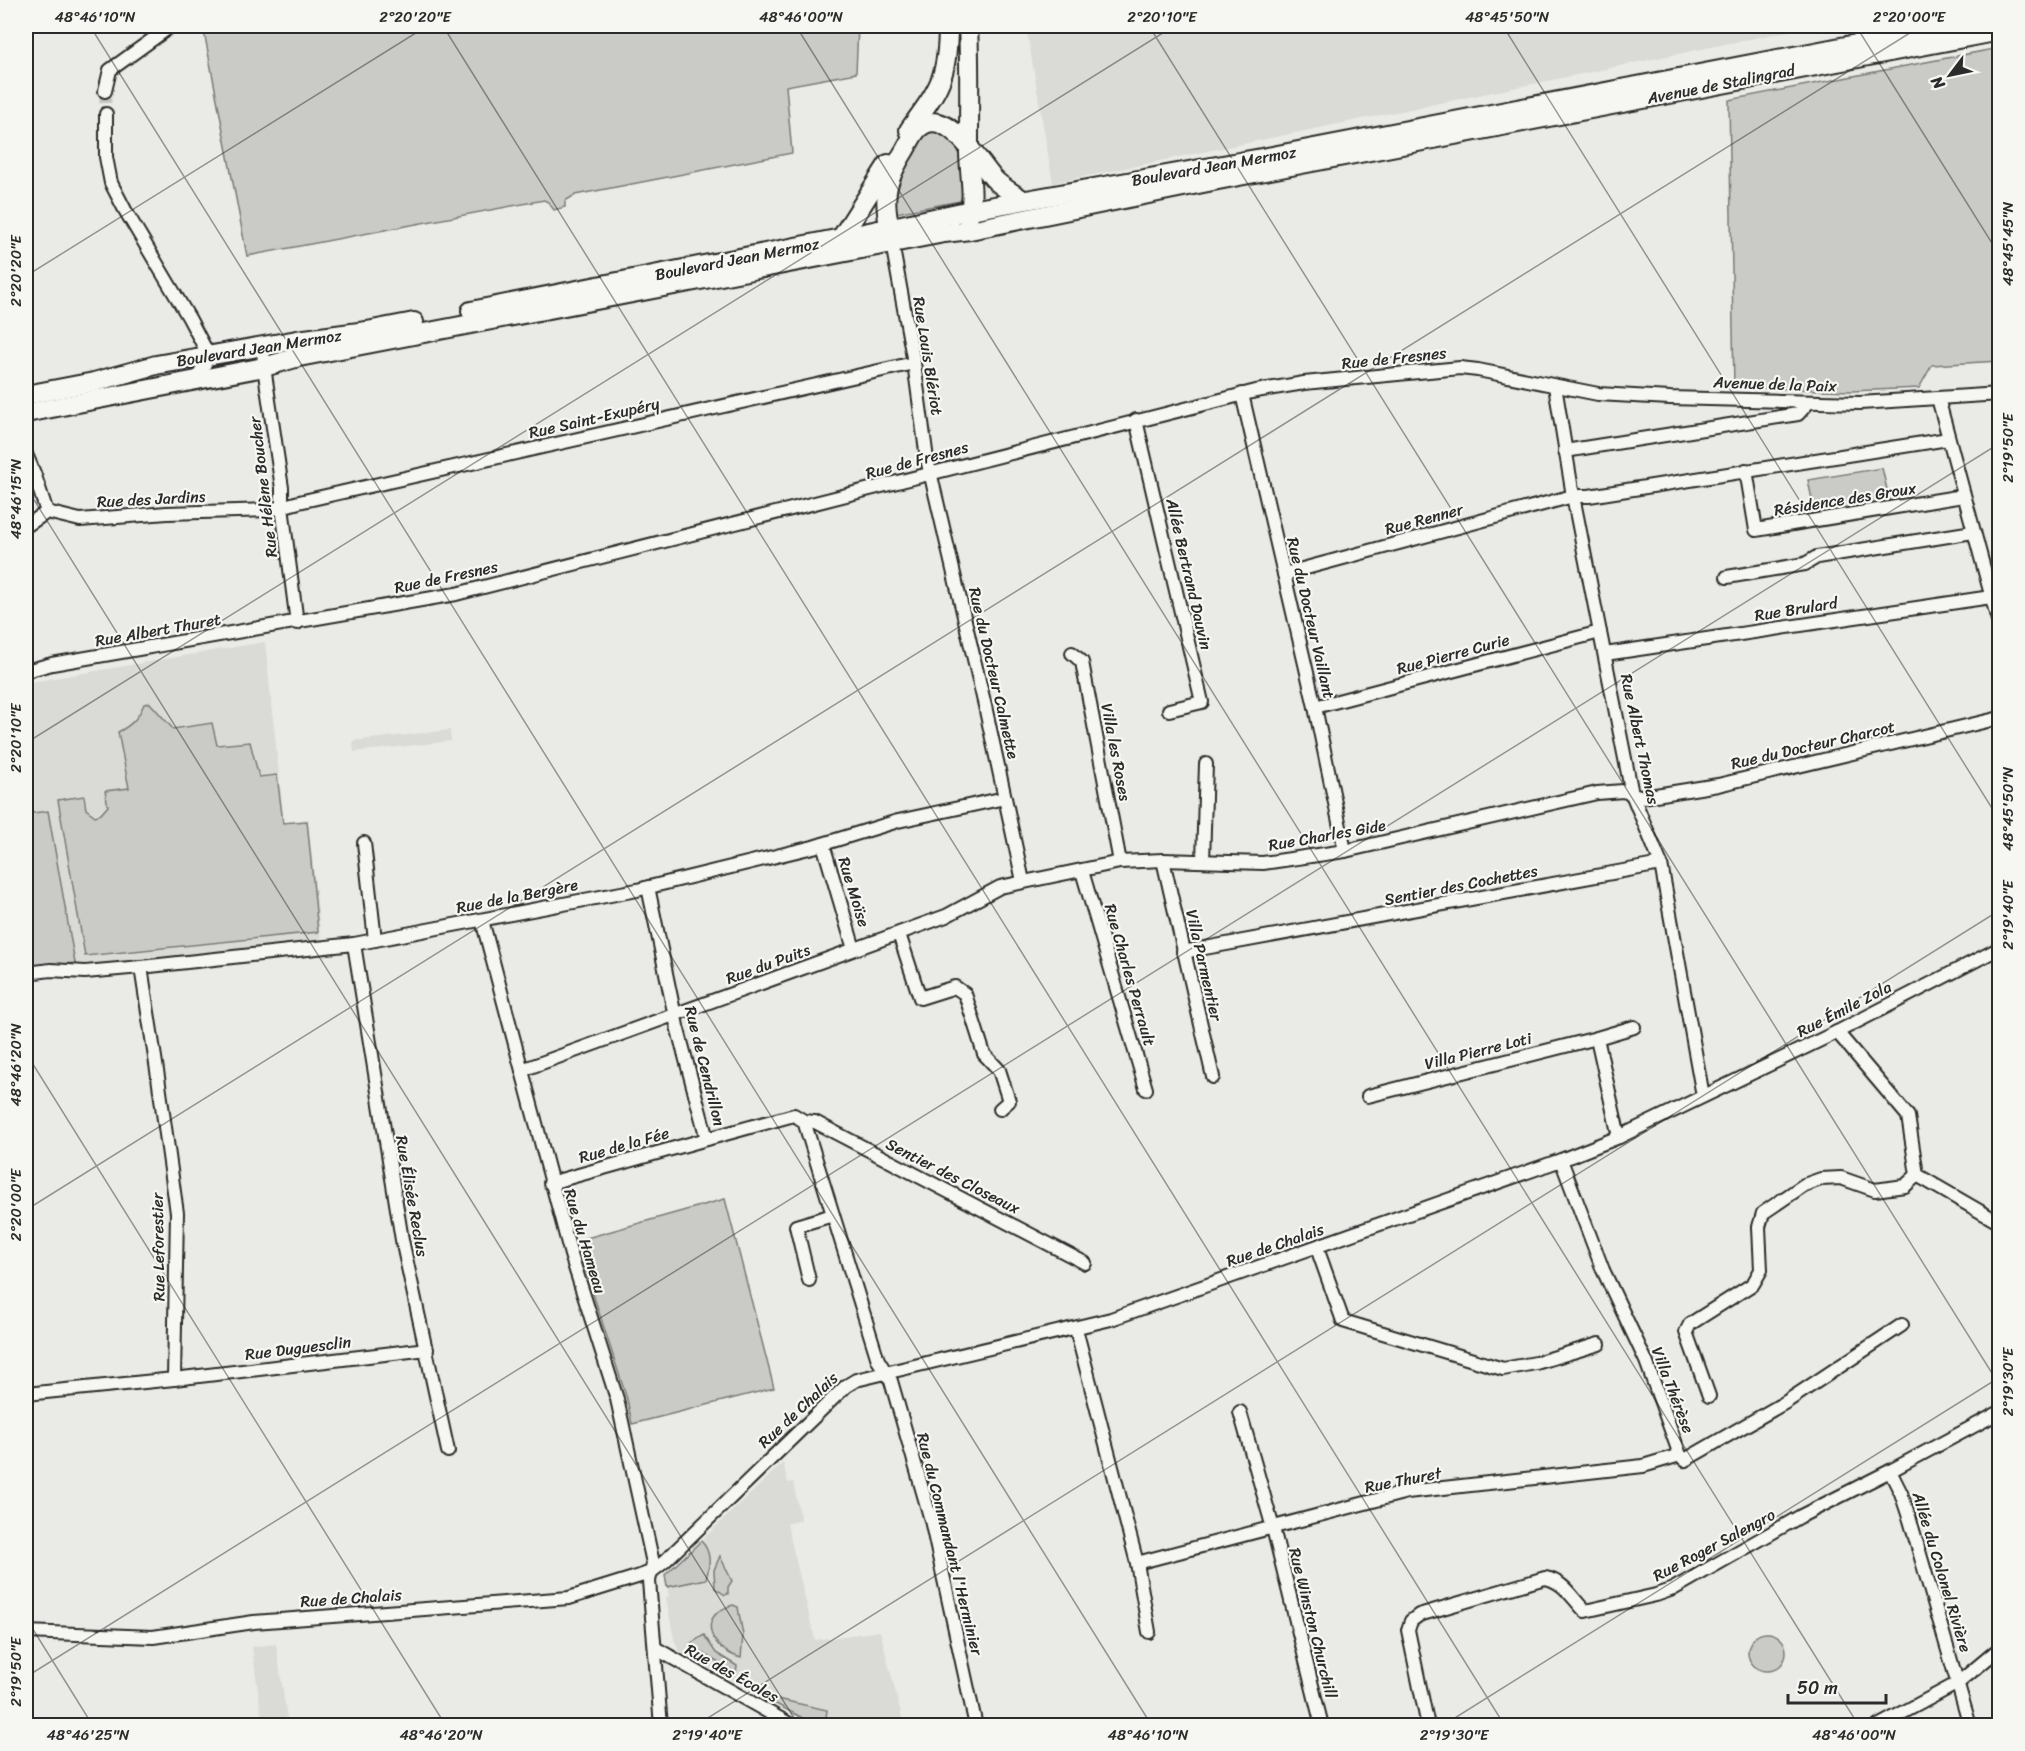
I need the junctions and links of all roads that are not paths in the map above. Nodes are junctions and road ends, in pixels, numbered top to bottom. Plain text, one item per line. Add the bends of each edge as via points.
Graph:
1 (171, 26) edge
2 (948, 26) edge
3 (968, 26) edge
4 (1950, 26) edge
5 (2000, 31) edge
6 (105, 91) tunnel mouth
7 (106, 114) tunnel mouth
8 (1445, 129) junction
9 (903, 145) junction
10 (969, 146) junction
11 (1023, 200) junction
12 (971, 210) junction
13 (944, 233) junction
14 (891, 235) junction
15 (841, 238) junction
16 (263, 346) junction
17 (209, 356) junction
18 (914, 363) junction
19 (264, 367) junction
20 (197, 379) junction
21 (1552, 385) junction
22 (1242, 394) junction
23 (2000, 394) edge
24 (26, 395) edge
25 (1938, 398) junction
26 (1808, 403) junction
27 (26, 413) edge
28 (1136, 420) junction
29 (1948, 439) junction
30 (1565, 450) junction
31 (26, 454) edge
32 (1746, 470) junction
33 (931, 474) junction
34 (1573, 496) junction
35 (1963, 496) junction
36 (282, 507) junction
37 (46, 512) junction
38 (26, 526) edge
39 (1973, 532) junction
40 (1284, 574) junction
41 (1727, 577) dead end
42 (1991, 597) junction
43 (297, 623) junction
44 (2000, 628) edge
45 (1600, 632) junction
46 (1072, 653) dead end
47 (1605, 654) junction
48 (26, 671) edge
49 (1315, 707) junction
50 (1169, 710) dead end
51 (2000, 718) edge
52 (1206, 764) dead end
53 (1632, 794) junction
54 (1005, 798) junction
55 (364, 843) dead end
56 (823, 844) junction
57 (1346, 851) junction
58 (1163, 860) junction
59 (1203, 861) junction
60 (1120, 862) junction
61 (1661, 864) junction
62 (1082, 871) junction
63 (1023, 881) junction
64 (648, 888) junction
65 (482, 920) junction
66 (899, 934) junction
67 (375, 940) junction
68 (354, 944) junction
69 (2000, 948) edge
70 (854, 949) junction
71 (1183, 952) junction
72 (141, 967) junction
73 (26, 973) edge
74 (675, 1016) junction
75 (1634, 1027) dead end
76 (1837, 1032) junction
77 (1597, 1038) junction
78 (522, 1070) junction
79 (1213, 1077) dead end
80 (1146, 1089) dead end
81 (1368, 1095) dead end
82 (1703, 1096) junction
83 (1000, 1109) dead end
84 (804, 1121) junction
85 (1619, 1137) junction
86 (707, 1139) junction
87 (1561, 1160) junction
88 (1917, 1175) junction
89 (550, 1183) junction
90 (833, 1215) junction
91 (2000, 1223) edge
92 (1317, 1248) junction
93 (1085, 1263) dead end
94 (809, 1280) dead end
95 (1902, 1325) dead end
96 (1076, 1329) junction
97 (1599, 1344) dead end
98 (427, 1349) junction
99 (886, 1373) junction
100 (174, 1379) junction
101 (26, 1394) edge
102 (1709, 1396) dead end
103 (1240, 1412) dead end
104 (2000, 1412) edge
105 (448, 1451) dead end
106 (1680, 1455) junction
107 (1890, 1471) junction
108 (1273, 1528) junction
109 (1137, 1563) junction
110 (651, 1572) junction
111 (26, 1632) edge
112 (1149, 1632) dead end
113 (655, 1648) junction
114 (2000, 1648) edge
115 (1958, 1683) junction
116 (661, 1725) edge
117 (793, 1725) edge
118 (976, 1725) edge
119 (1322, 1725) edge
120 (1428, 1725) edge
121 (1878, 1725) edge
122 (1970, 1725) edge

1 - 6 street via 110,70
2 - 9 main road via 944,73
3 - 10 main road
4 - 8 main road, Avenue de Stalingrad
5 - 8 main road, Avenue de Stalingrad
7 - 17 street via 106,157 111,183
8 - 11 main road, Boulevard Jean Mermoz
8 - 13 main road, Boulevard Jean Mermoz
9 - 10 main road via 925,124 936,122 948,127
9 - 14 main road via 885,195
9 - 15 main road
10 - 11 main road via 993,178
10 - 12 main road
11 - 12 main road, Boulevard Jean Mermoz
12 - 13 main road via 967,221
12 - 14 main road, Boulevard Jean Mermoz
13 - 14 main road, Boulevard Jean Mermoz
14 - 15 main road, Boulevard Jean Mermoz
14 - 18 street, Rue Louis Blériot
14 - 19 main road, Boulevard Jean Mermoz
15 - 16 main road, Boulevard Jean Mermoz via 437,318
16 - 17 main road, Boulevard Jean Mermoz
16 - 19 street, Rue Hélène Boucher
17 - 20 street
17 - 24 main road, Boulevard Jean Mermoz
18 - 33 street, Rue Louis Blériot
18 - 36 street, Rue Saint-Exupéry
19 - 20 main road, Boulevard Jean Mermoz
19 - 36 street, Rue Hélène Boucher
20 - 27 main road, Boulevard Jean Mermoz
21 - 22 street, Rue de Fresnes via 1460,368 1304,383
21 - 26 street, Avenue de la Paix via 1598,394
21 - 30 street, Rue Albert Thomas
22 - 28 street, Rue de Fresnes
22 - 40 street, Rue du Docteur Vaillant
23 - 25 street, Avenue de la Paix
25 - 26 street, Avenue de la Paix
25 - 29 street
26 - 30 street via 1798,414
28 - 33 street, Rue de Fresnes
28 - 50 street, Allée Bertrand Dauvin via 1202,702
29 - 32 street
29 - 35 street
30 - 34 street, Rue Albert Thomas
31 - 37 street
32 - 34 street
32 - 35 street, Résidence des Groux via 1756,530
33 - 43 street, Rue de Fresnes via 456,594
33 - 54 street, Rue du Docteur Calmette
34 - 40 street, Rue Renner
34 - 45 street, Rue Albert Thomas
35 - 39 street
36 - 37 street, Rue des Jardins via 80,520
36 - 43 street, Rue Hélène Boucher
37 - 38 street
39 - 41 street via 1817,557 1805,564
39 - 42 street
40 - 49 street, Rue du Docteur Vaillant
42 - 44 street
42 - 47 street, Rue Brulard
43 - 48 street, Rue Albert Thuret
45 - 47 street, Rue Albert Thomas
45 - 49 street, Rue Pierre Curie
46 - 60 street, Villa les Roses via 1082,662
47 - 53 street, Rue Albert Thomas
49 - 57 street, Rue du Docteur Vaillant
51 - 53 street, Rue du Docteur Charcot via 1718,785 1643,797
52 - 59 street
53 - 57 street, Rue Charles Gide via 1598,794
53 - 61 street, Rue Albert Thomas
54 - 56 street, Rue de la Bergère via 898,821
54 - 63 street, Rue du Docteur Calmette
55 - 67 street
56 - 64 street, Rue de la Bergère
56 - 70 street, Rue Moïse
57 - 59 street, Rue Charles Gide via 1263,863
58 - 59 street, Rue Charles Gide
58 - 60 street, Rue Charles Gide
58 - 71 street, Villa Parmentier
60 - 62 street, Rue Charles Gide
61 - 71 street, Sentier des Cochettes
61 - 82 street, Rue Albert Thomas
62 - 63 street, Rue Charles Gide
62 - 80 street, Rue Charles Perrault
63 - 66 street, Rue du Puits via 1000,887 946,916
64 - 65 street, Rue de la Bergère
64 - 74 street, Rue de Cendrillon
65 - 67 street, Rue de la Bergère
65 - 78 street, Rue du Hameau
66 - 70 street, Rue du Puits
66 - 83 street via 920,998 955,987 964,994 984,1054 999,1070 1009,1101
67 - 68 street, Rue de la Bergère
68 - 72 street, Rue de la Bergère
68 - 98 street, Rue Élisée Reclus via 402,1240
69 - 76 street, Rue Émile Zola
70 - 74 street, Rue du Puits
71 - 79 street, Villa Parmentier
72 - 73 street, Rue de la Bergère
72 - 100 street, Rue Leforestier via 177,1214
74 - 78 street, Rue du Puits
74 - 86 street, Rue de Cendrillon
75 - 77 street, Villa Pierre Loti
76 - 82 street, Rue Émile Zola
76 - 88 street via 1908,1116
77 - 81 street, Villa Pierre Loti
77 - 85 street
78 - 89 street, Rue du Hameau
82 - 85 street, Rue de Chalais
84 - 86 street, Rue de Cendrillon via 795,1114
84 - 90 street
84 - 93 street, Sentier des Closeaux via 815,1122
85 - 87 street, Rue de Chalais
86 - 89 street, Rue de la Fée
87 - 92 street, Rue de Chalais
87 - 106 street, Villa Thérèse via 1603,1270 1646,1361
88 - 91 street
88 - 102 street via 1905,1186 1875,1190 1841,1178 1821,1179 1803,1185 1763,1213 1759,1227 1761,1270 1753,1284 1690,1324 1686,1332
89 - 110 street, Rue du Hameau via 617,1399 653,1563
90 - 94 street via 796,1226
90 - 99 street via 878,1360
92 - 96 street, Rue de Chalais
92 - 97 street via 1343,1321 1503,1368 1536,1363
95 - 106 street, Villa Thérèse via 1776,1408 1686,1460
96 - 99 street, Rue de Chalais
96 - 109 street
98 - 100 street, Rue Duguesclin
98 - 105 street, Rue Élisée Reclus
99 - 110 street, Rue de Chalais via 846,1386
99 - 118 street, Rue du Commandant l'Herminier via 931,1520
100 - 101 street
103 - 108 street, Rue Winston Churchill
104 - 107 street
106 - 108 street, Rue Thuret via 1643,1466 1407,1492
107 - 115 street, Allée du Colonel Rivière via 1910,1521
107 - 120 street, Rue Roger Salengro via 1656,1595 1585,1611 1566,1588 1545,1578 1419,1615 1408,1630
108 - 109 street, Rue Thuret
108 - 119 street, Rue Winston Churchill
109 - 112 street
110 - 111 street, Rue de Chalais via 569,1598 254,1622 153,1637
110 - 113 street, Rue du Hameau
113 - 116 street, Rue du Hameau
113 - 117 street, Rue des Écoles
114 - 115 street
115 - 121 street
115 - 122 street, Allée du Colonel Rivière

